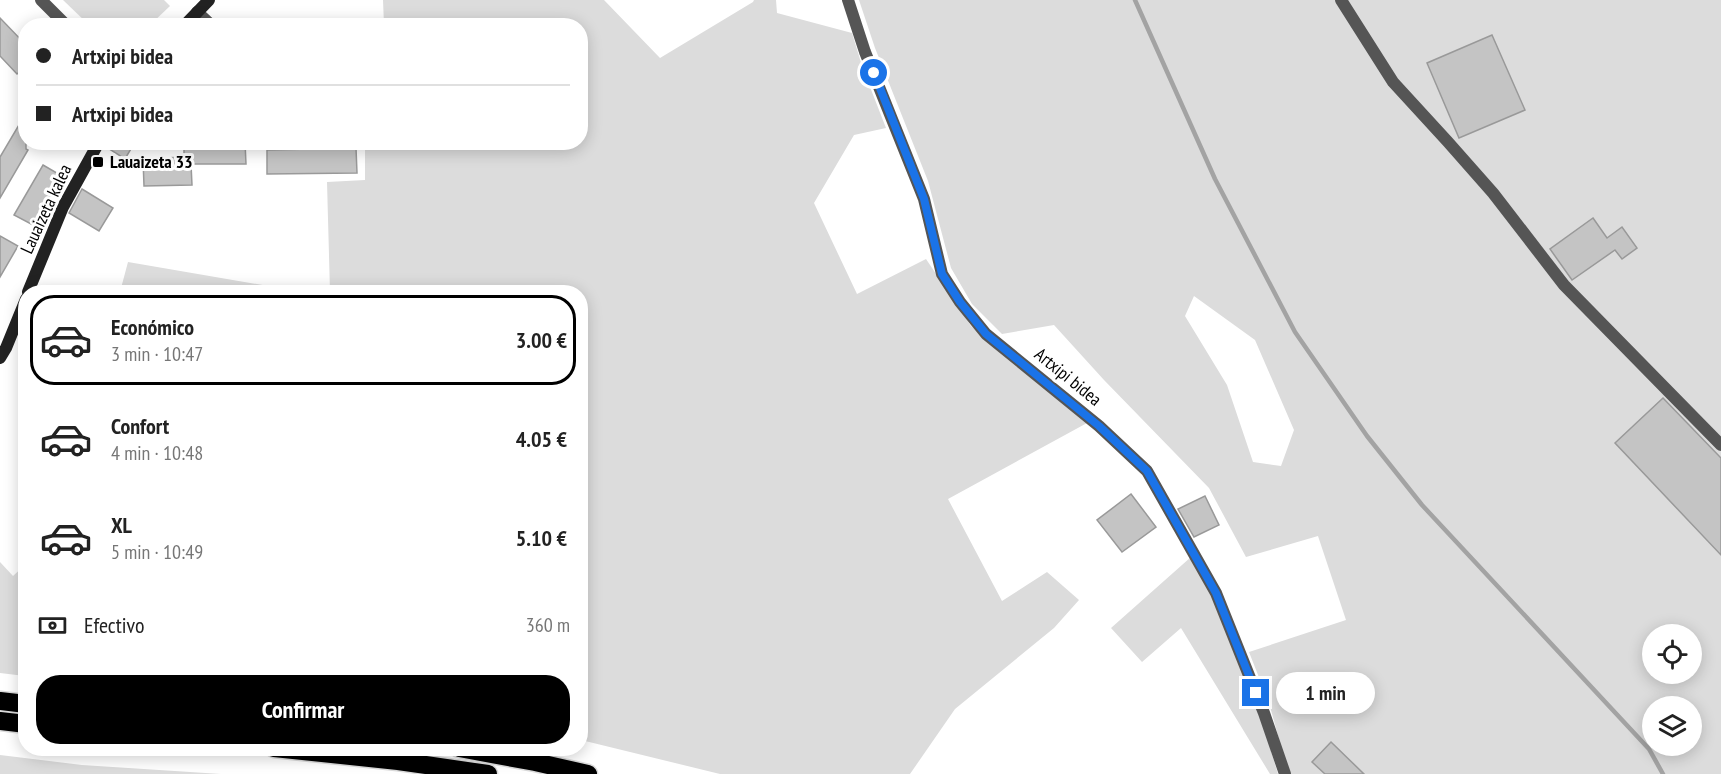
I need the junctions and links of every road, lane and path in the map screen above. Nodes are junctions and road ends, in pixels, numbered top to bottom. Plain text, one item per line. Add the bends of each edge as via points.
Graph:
1 (41, 0) edge
2 (209, 0) edge
3 (848, 0) edge
4 (1341, 0) edge
5 (197, 12) junction
6 (59, 18) edge
7 (191, 18) edge
8 (203, 18) edge
9 (95, 150) edge
10 (31, 285) edge
11 (18, 319) edge
12 (0, 358) edge
13 (1721, 446) edge
14 (0, 701) edge
15 (18, 703) edge
16 (0, 721) edge
17 (18, 723) edge
18 (350, 756) edge
19 (502, 756) edge
20 (488, 774) edge
21 (588, 774) edge
22 (1285, 774) edge

1 - 6 street
2 - 5 street
3 - 22 street, Artxipi bidea via 924,199 942,274 986,334 1099,426 1147,471 1216,593
4 - 13 street via 1393,82 1492,193 1564,285
5 - 7 street
5 - 8 street
9 - 10 street, Lauaizeta kalea via 63,207
11 - 12 street
14 - 15 highway
16 - 17 highway
18 - 20 highway
19 - 21 highway

